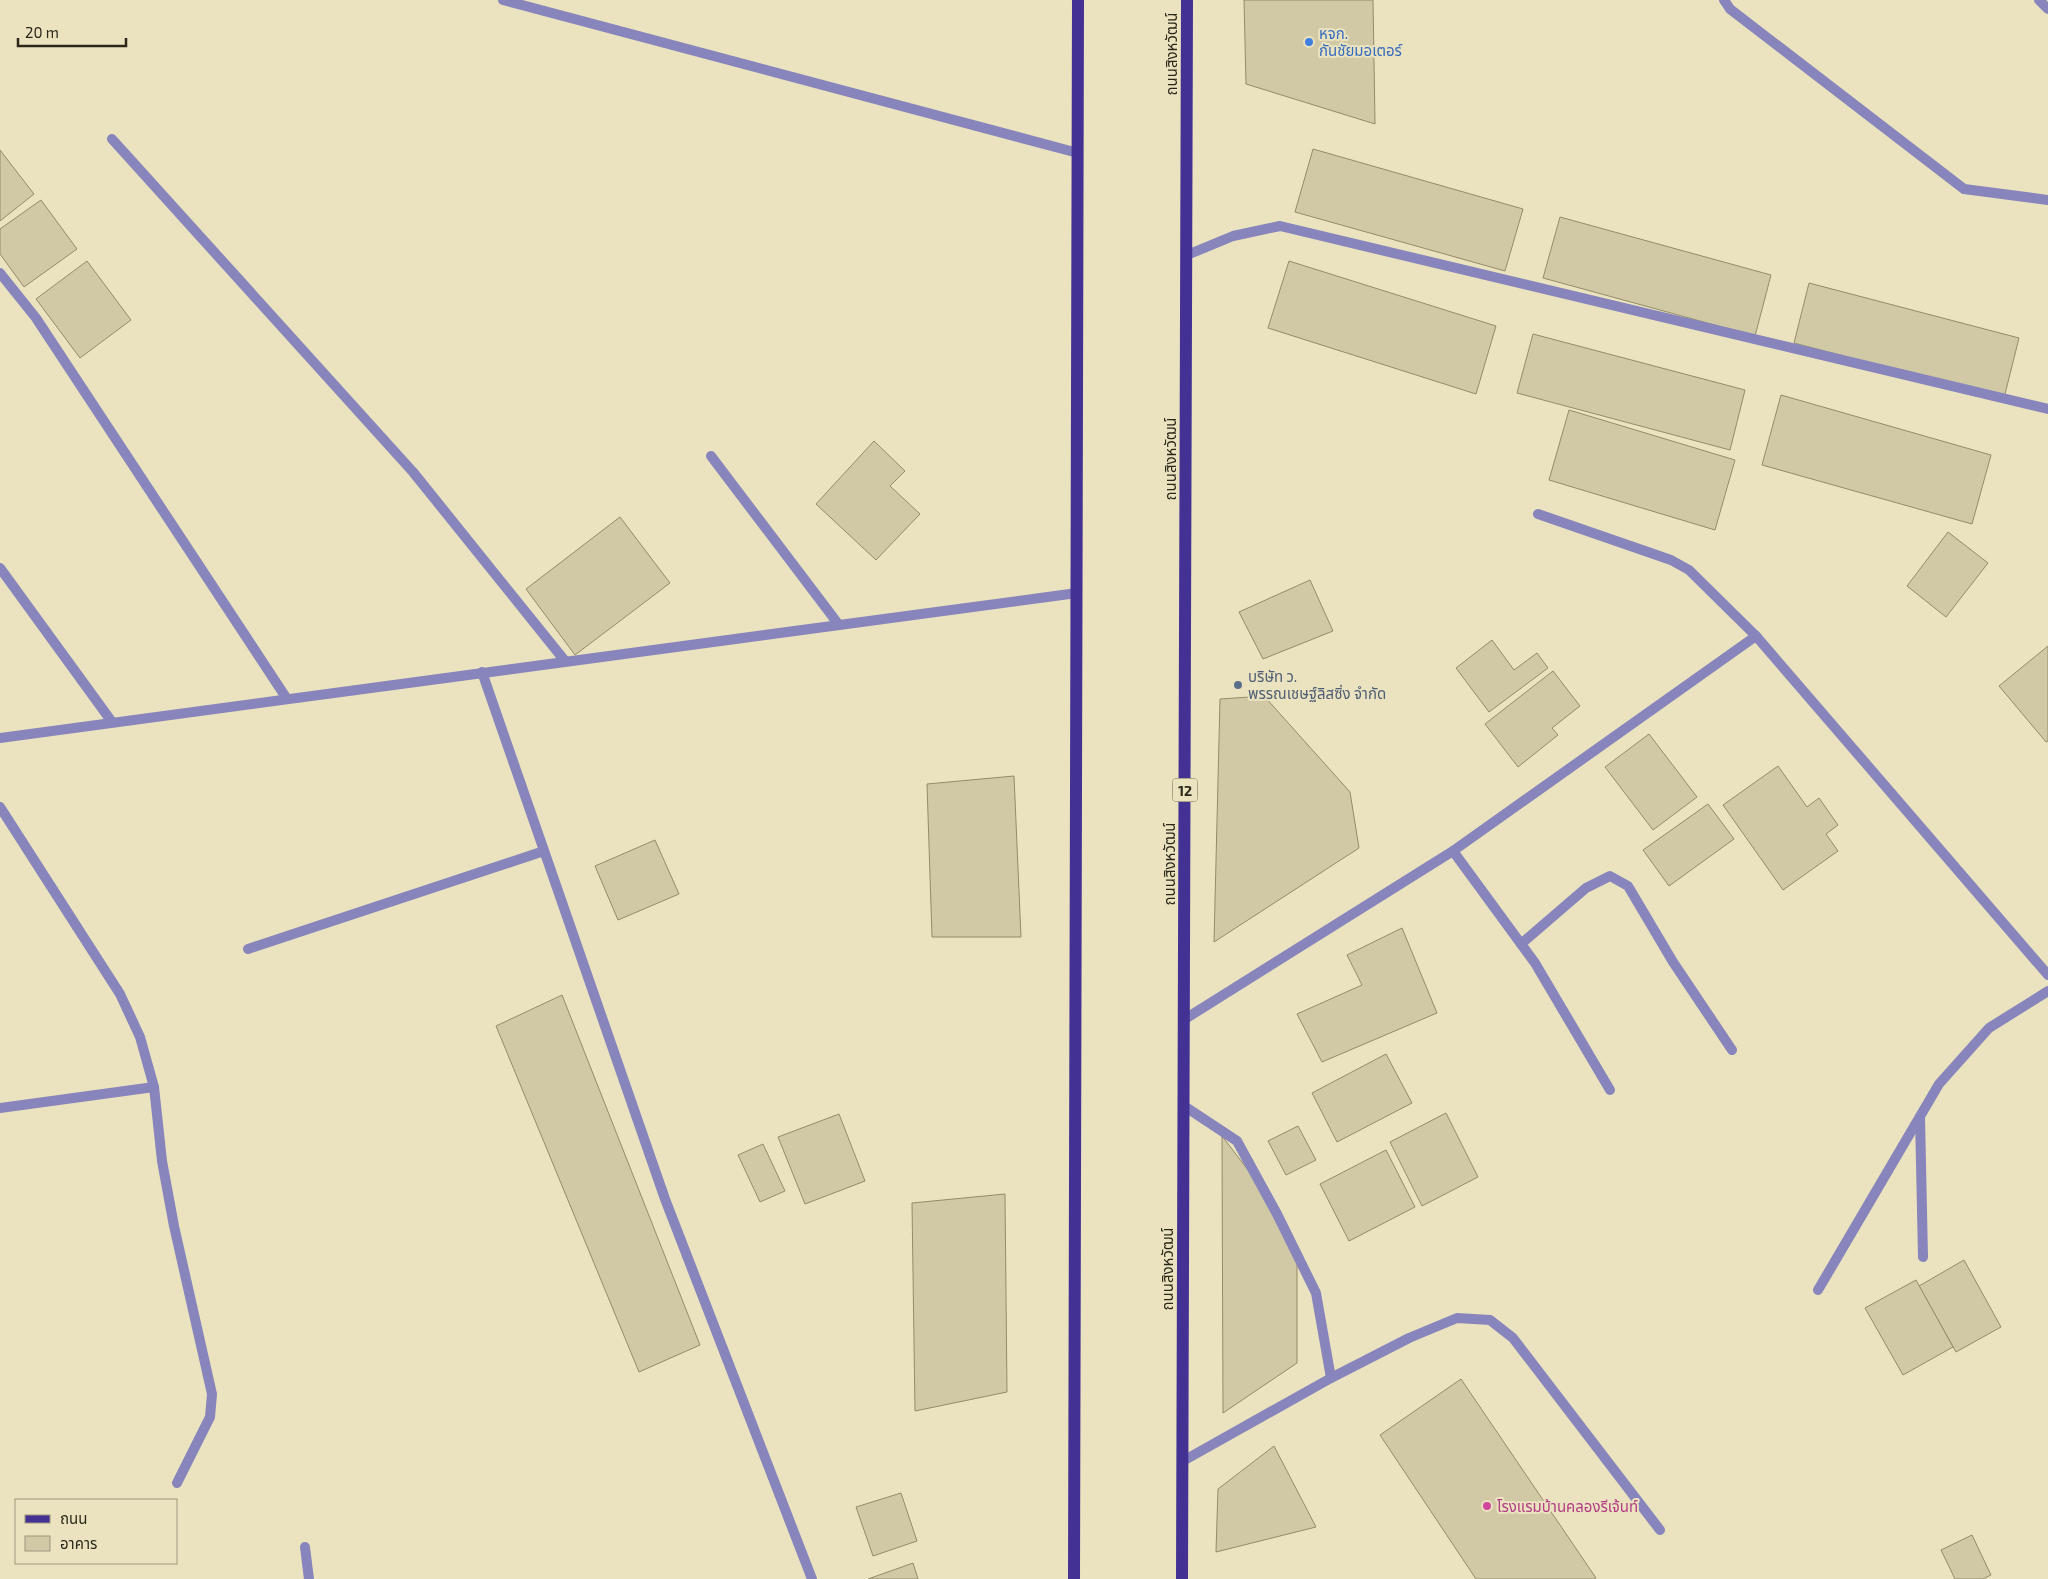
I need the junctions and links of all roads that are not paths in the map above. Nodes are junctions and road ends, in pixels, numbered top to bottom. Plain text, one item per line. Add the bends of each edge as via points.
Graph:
1 (503, 0) edge
2 (1078, 0) edge
3 (1187, 0) edge
4 (1724, 0) edge
5 (2039, 0) edge
6 (2048, 9) edge
7 (112, 139) dead end
8 (1078, 153) junction
9 (2048, 200) edge
10 (1186, 255) junction
11 (0, 273) edge
12 (2048, 409) edge
13 (711, 456) dead end
14 (1538, 514) dead end
15 (0, 568) edge
16 (1077, 593) junction
17 (838, 625) junction
18 (1756, 636) junction
19 (566, 661) junction
20 (482, 672) junction
21 (287, 699) junction
22 (112, 722) junction
23 (0, 738) edge
24 (0, 807) edge
25 (544, 851) junction
26 (1453, 851) junction
27 (1521, 944) junction
28 (248, 949) dead end
29 (2048, 975) edge
30 (2048, 991) edge
31 (1185, 1019) junction
32 (1732, 1050) dead end
33 (154, 1087) junction
34 (1610, 1090) dead end
35 (1184, 1106) junction
36 (0, 1108) edge
37 (1920, 1116) junction
38 (1923, 1258) dead end
39 (1818, 1290) dead end
40 (1331, 1378) junction
41 (1183, 1461) junction
42 (177, 1483) dead end
43 (1660, 1530) dead end
44 (305, 1546) dead end
45 (309, 1579) edge
46 (812, 1579) edge
47 (1074, 1579) edge
48 (1182, 1579) edge

1 - 8 street
2 - 8 main road
3 - 10 main road, ถนนสิงหวัฒน์ / 12
4 - 9 street via 1730,10 1964,189
5 - 6 street
7 - 19 street via 413,472
8 - 16 main road
10 - 12 street via 1234,236 1280,226
10 - 31 main road, ถนนสิงหวัฒน์ / 12
11 - 21 street via 36,318
13 - 17 street
14 - 18 street via 1671,560 1689,570
15 - 22 street
16 - 17 street
16 - 47 main road
17 - 19 street
18 - 26 street
18 - 29 street
19 - 20 street
20 - 21 street
20 - 25 street
21 - 22 street
22 - 23 street
24 - 33 street via 120,994 140,1037
25 - 28 street
25 - 46 street via 665,1199
26 - 27 street
26 - 31 street
27 - 32 street via 1586,888 1610,876 1628,886 1673,962
27 - 34 street
30 - 37 street via 1989,1028 1939,1084
31 - 35 main road, ถนนสิงหวัฒน์ / 12
33 - 36 street
33 - 42 street via 167,1189 212,1394 210,1417
35 - 40 street via 1236,1141 1277,1214 1316,1293
35 - 41 main road, ถนนสิงหวัฒน์ / 12
37 - 38 street
37 - 39 street
40 - 41 street
40 - 43 street via 1409,1338 1457,1318 1490,1320 1513,1338
41 - 48 main road, ถนนสิงหวัฒน์ / 12
44 - 45 street

